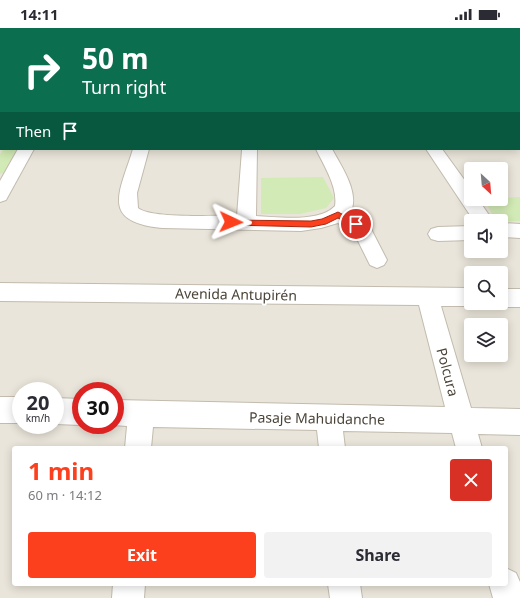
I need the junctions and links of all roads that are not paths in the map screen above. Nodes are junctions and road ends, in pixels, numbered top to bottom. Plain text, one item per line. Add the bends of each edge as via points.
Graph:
1 (195, 28) edge
2 (212, 28) edge
3 (25, 150) edge
4 (141, 150) edge
5 (250, 150) dead end
6 (324, 150) edge
7 (435, 150) edge
8 (2, 187) edge
9 (338, 214) junction
10 (479, 214) edge
11 (246, 223) junction
12 (508, 230) edge
13 (520, 230) edge
14 (464, 233) edge
15 (438, 234) dead end
16 (377, 260) dead end
17 (0, 292) edge
18 (428, 297) junction
19 (464, 297) edge
20 (508, 298) edge
21 (520, 298) edge
22 (0, 410) edge
23 (12, 410) edge
24 (124, 413) edge
25 (141, 414) junction
26 (329, 418) junction
27 (461, 421) junction
28 (520, 422) edge
29 (138, 446) edge
30 (332, 446) edge
31 (467, 446) edge
32 (129, 586) edge
33 (344, 586) edge
34 (506, 586) edge
35 (128, 598) edge
36 (346, 598) edge
37 (509, 598) edge

1 - 2 street
3 - 8 street
4 - 11 street via 127,199 128,208 136,216 155,221
5 - 11 street
6 - 9 street via 345,200
7 - 10 street
9 - 11 street via 324,222 311,224
9 - 16 street via 361,229 368,238
12 - 13 street
14 - 15 street
17 - 18 street, Avenida Antupirén
18 - 19 street, Avenida Antupirén
18 - 27 street, Polcura
20 - 21 street
22 - 23 street
24 - 25 street, Pasaje Mahuidanche
25 - 26 street, Pasaje Mahuidanche
25 - 29 street
26 - 27 street, Pasaje Mahuidanche
26 - 30 street
27 - 28 street, Pasaje Mahuidanche
27 - 31 street, Polcura
32 - 35 street
33 - 36 street
34 - 37 street

